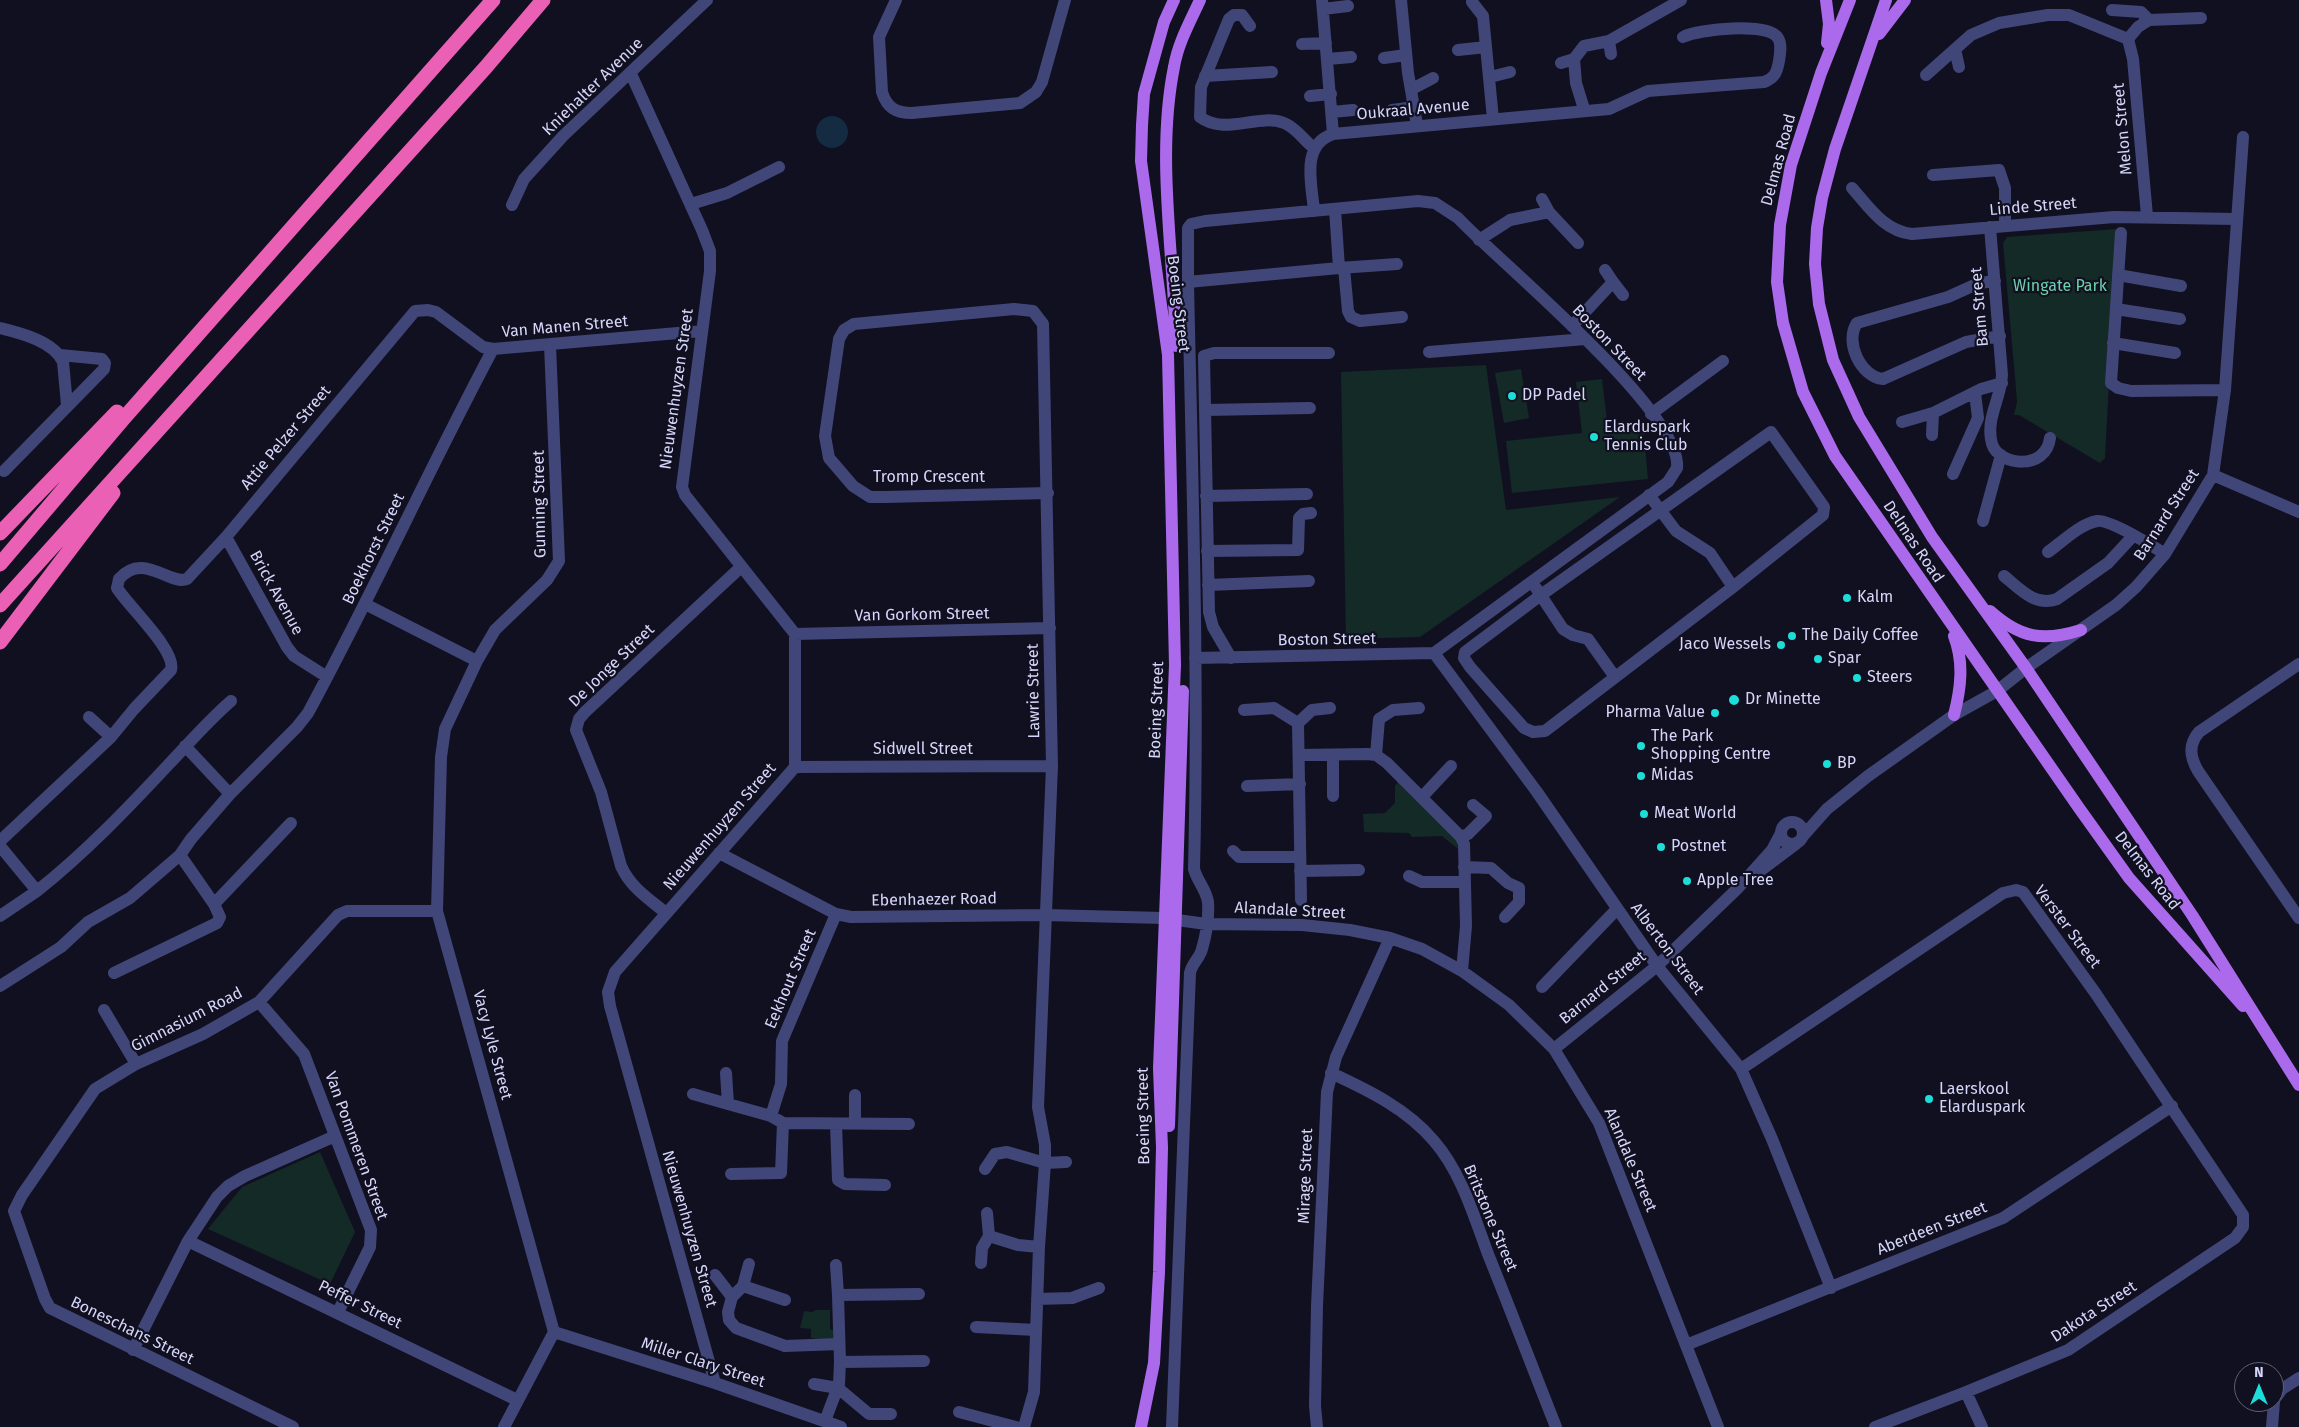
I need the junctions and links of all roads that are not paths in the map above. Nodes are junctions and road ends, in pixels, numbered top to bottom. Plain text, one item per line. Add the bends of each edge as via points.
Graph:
1 (493, 0) edge
2 (543, 0) edge
3 (706, 0) edge
4 (896, 0) edge
5 (1065, 0) edge
6 (1174, 0) edge
7 (1200, 0) edge
8 (1401, 0) edge
9 (1681, 0) edge
10 (1826, 0) edge
11 (1850, 0) edge
12 (1886, 0) edge
13 (1905, 0) edge
14 (1472, 2) dead end
15 (1322, 5) edge
16 (1348, 6) dead end
17 (2112, 10) dead end
18 (2201, 18) dead end
19 (2149, 20) junction
20 (1250, 26) dead end
21 (1683, 36) dead end
22 (2128, 40) junction
23 (1326, 43) junction
24 (1302, 44) dead end
25 (1486, 47) junction
26 (1870, 47) junction
27 (1955, 49) junction
28 (1458, 50) dead end
29 (1406, 55) junction
30 (1352, 57) dead end
31 (1384, 58) dead end
32 (1328, 60) junction
33 (1574, 60) junction
34 (1561, 63) dead end
35 (1959, 67) dead end
36 (1272, 72) dead end
37 (1510, 72) dead end
38 (1821, 73) junction
39 (631, 74) junction
40 (1926, 74) dead end
41 (1205, 76) junction
42 (1490, 76) junction
43 (1433, 78) dead end
44 (1412, 89) junction
45 (1331, 94) junction
46 (1310, 96) dead end
47 (1414, 107) junction
48 (1584, 109) junction
49 (1353, 110) dead end
50 (1392, 110) dead end
51 (1332, 112) junction
52 (1493, 119) junction
53 (1416, 125) junction
54 (1333, 134) junction
55 (2243, 137) dead end
56 (1314, 148) junction
57 (780, 167) dead end
58 (1933, 175) dead end
59 (1852, 188) dead end
60 (1542, 199) dead end
61 (512, 204) dead end
62 (691, 204) junction
63 (1335, 209) junction
64 (1314, 211) junction
65 (1550, 212) junction
66 (2147, 216) junction
67 (2236, 219) junction
68 (2005, 226) junction
69 (1990, 227) junction
70 (1187, 233) joint
71 (2121, 233) dead end
72 (1479, 240) junction
73 (280, 243) junction
74 (1578, 243) dead end
75 (1397, 264) dead end
76 (1341, 268) junction
77 (1605, 270) dead end
78 (2118, 275) junction
79 (1994, 281) junction
80 (1188, 282) junction
81 (1613, 282) junction
82 (2181, 286) dead end
83 (1623, 295) dead end
84 (2116, 309) junction
85 (983, 311) joint
86 (415, 312) joint
87 (1402, 317) dead end
88 (2180, 319) dead end
89 (1572, 326) junction
90 (0, 328) edge
91 (701, 330) junction
92 (2000, 336) junction
93 (1585, 339) junction
94 (2113, 343) junction
95 (550, 345) junction
96 (493, 349) junction
97 (1429, 352) dead end
98 (1329, 353) dead end
99 (2176, 353) dead end
100 (60, 355) junction
101 (1723, 361) dead end
102 (2002, 383) junction
103 (2225, 390) junction
104 (1975, 393) junction
105 (67, 405) junction
106 (1310, 408) dead end
107 (1206, 410) junction
108 (1933, 413) junction
109 (1651, 414) junction
110 (166, 421) junction
111 (1902, 422) dead end
112 (1932, 435) dead end
113 (2050, 438) dead end
114 (2001, 455) junction
115 (4, 471) dead end
116 (1953, 474) dead end
117 (2213, 475) junction
118 (1048, 493) junction
119 (1307, 494) dead end
120 (1649, 495) junction
121 (1206, 496) junction
122 (1662, 511) junction
123 (1311, 513) dead end
124 (2299, 513) edge
125 (1983, 521) dead end
126 (0, 533) edge
127 (2133, 536) junction
128 (226, 537) junction
129 (1206, 551) junction
130 (2048, 552) dead end
131 (2165, 554) junction
132 (0, 564) edge
133 (741, 567) junction
134 (2004, 576) dead end
135 (1309, 581) dead end
136 (1529, 581) junction
137 (1208, 584) junction
138 (1733, 587) junction
139 (1971, 594) junction
140 (1541, 595) junction
141 (365, 604) junction
142 (0, 605) edge
143 (1941, 612) junction
144 (1050, 628) junction
145 (2080, 630) junction
146 (795, 634) junction
147 (0, 642) edge
148 (1434, 653) junction
149 (1195, 658) junction
150 (1231, 658) junction
151 (477, 661) junction
152 (2299, 664) edge
153 (2026, 668) junction
154 (327, 677) junction
155 (1615, 677) junction
156 (1997, 691) junction
157 (231, 701) dead end
158 (1330, 708) dead end
159 (1419, 708) dead end
160 (1244, 710) dead end
161 (1954, 715) junction
162 (88, 717) dead end
163 (1298, 723) junction
164 (111, 737) junction
165 (185, 746) junction
166 (1300, 755) junction
167 (1333, 755) junction
168 (1376, 755) junction
169 (1052, 766) junction
170 (1451, 766) dead end
171 (795, 767) junction
172 (1300, 784) junction
173 (1247, 786) dead end
174 (230, 794) junction
175 (1333, 796) dead end
176 (1422, 797) junction
177 (1474, 805) dead end
178 (1827, 809) junction
179 (291, 823) dead end
180 (1798, 824) junction
181 (1781, 833) junction
182 (1461, 837) junction
183 (1800, 840) junction
184 (0, 841) edge
185 (0, 846) edge
186 (1233, 851) dead end
187 (719, 853) junction
188 (180, 855) junction
189 (1300, 857) junction
190 (1464, 867) junction
191 (1359, 870) dead end
192 (1300, 871) junction
193 (1409, 876) dead end
194 (1465, 882) junction
195 (1737, 889) junction
196 (38, 891) junction
197 (1301, 900) dead end
198 (214, 904) junction
199 (1617, 909) junction
200 (438, 911) junction
201 (666, 913) junction
202 (836, 914) junction
203 (1045, 915) junction
204 (0, 916) edge
205 (1506, 917) dead end
206 (2299, 918) edge
207 (1169, 919) junction
208 (1206, 924) junction
209 (1390, 938) junction
210 (1657, 966) junction
211 (1462, 971) junction
212 (114, 973) dead end
213 (0, 986) edge
214 (1542, 986) dead end
215 (259, 1002) junction
216 (104, 1010) dead end
217 (2258, 1022) junction
218 (1554, 1049) junction
219 (136, 1064) junction
220 (1741, 1069) junction
221 (726, 1073) dead end
222 (1330, 1073) junction
223 (2299, 1085) edge
224 (693, 1094) dead end
225 (855, 1095) dead end
226 (728, 1104) junction
227 (2172, 1106) junction
228 (771, 1116) junction
229 (782, 1123) junction
230 (836, 1124) junction
231 (855, 1124) junction
232 (909, 1124) dead end
233 (335, 1136) junction
234 (1066, 1162) dead end
235 (1045, 1163) junction
236 (986, 1169) dead end
237 (731, 1174) dead end
238 (885, 1185) dead end
239 (2240, 1210) joint
240 (0, 1211) edge
241 (14, 1211) junction
242 (987, 1212) dead end
243 (989, 1236) junction
244 (188, 1241) junction
245 (1039, 1247) junction
246 (981, 1263) dead end
247 (749, 1264) dead end
248 (836, 1265) dead end
249 (715, 1275) dead end
250 (743, 1286) junction
251 (1099, 1288) dead end
252 (1831, 1288) junction
253 (919, 1294) dead end
254 (838, 1295) junction
255 (732, 1297) junction
256 (1037, 1299) junction
257 (785, 1300) dead end
258 (338, 1312) junction
259 (976, 1327) dead end
260 (1036, 1330) junction
261 (554, 1332) junction
262 (839, 1344) junction
263 (1686, 1346) junction
264 (133, 1350) junction
265 (924, 1361) dead end
266 (840, 1362) junction
267 (2299, 1378) edge
268 (715, 1383) junction
269 (814, 1384) dead end
270 (838, 1388) junction
271 (2284, 1388) edge
272 (1966, 1392) junction
273 (517, 1400) junction
274 (959, 1412) dead end
275 (2273, 1412) edge
276 (891, 1414) dead end
277 (825, 1421) junction
278 (293, 1427) edge
279 (504, 1427) edge
280 (841, 1427) edge
281 (1016, 1427) edge
282 (1142, 1427) edge
283 (1147, 1427) edge
284 (1172, 1427) edge
285 (1317, 1427) edge
286 (1556, 1427) edge
287 (1718, 1427) edge
288 (1875, 1427) edge
289 (1982, 1427) edge
290 (2272, 1427) edge

1 - 73 highway
2 - 110 highway
3 - 39 street, Kniehalter Avenue
4 - 5 street via 879,37 882,92 890,107 912,113 1020,102 1032,96 1042,82
6 - 207 main road, Boeing Street via 1164,22 1144,94 1141,161 1167,332 1169,374 1175,665
7 - 207 main road, Boeing Street via 1174,66 1168,118 1183,658 1183,728
8 - 29 street
9 - 33 street via 1639,19 1613,40 1583,42
10 - 38 main road via 1829,36
11 - 38 main road, Delmas Road
12 - 26 main road, Delmas Road
13 - 26 main road
14 - 25 street via 1481,12
15 - 16 street
15 - 23 street
17 - 19 street via 2141,12
18 - 19 street
19 - 22 street via 2138,27
20 - 41 street via 1242,14 1231,16
21 - 48 street, Oukraal Avenue via 1704,30 1757,29 1771,32 1780,44 1777,70 1764,82 1648,91 1614,108
22 - 27 street via 2076,17 2048,15 1992,24 1971,35
22 - 66 street, Melon Street via 2133,59
23 - 24 street
23 - 32 street
25 - 28 street
25 - 42 street
26 - 139 main road, Delmas Road via 1822,198 1815,264 1819,304 1833,360 1859,417 1894,478
27 - 35 street
27 - 40 street
29 - 31 street
29 - 44 street
30 - 32 street
32 - 45 street
33 - 34 street
33 - 48 street
36 - 41 street
37 - 42 street
38 - 143 main road, Delmas Road via 1792,164 1780,225 1777,282 1784,323 1803,392 1835,456
39 - 61 street, Kniehalter Avenue via 564,136 524,179
39 - 62 street, Nieuwenhuyzen Street
41 - 56 street via 1199,114 1203,119 1227,125 1280,122 1294,129
42 - 52 street
43 - 44 street
44 - 47 street
45 - 46 street
45 - 51 street
47 - 50 street
47 - 53 street
48 - 52 street, Oukraal Avenue
49 - 51 street
51 - 54 street
52 - 53 street, Oukraal Avenue
53 - 54 street, Oukraal Avenue
54 - 56 street
55 - 67 street, Barnard Street
56 - 64 street via 1310,164
57 - 62 street via 727,193
58 - 68 street via 1999,170 2005,188
59 - 69 street, Linde Street via 1886,224 1901,232 1921,234
60 - 65 street
62 - 91 street, Nieuwenhuyzen Street via 707,241 711,260
63 - 64 street, Boston Street
63 - 72 street, Boston Street via 1428,201 1447,210
63 - 76 street
64 - 70 street, Boston Street via 1200,221 1191,224
65 - 72 street via 1510,220
65 - 74 street
66 - 67 street, Linde Street
66 - 68 street, Linde Street
67 - 103 street, Barnard Street
68 - 69 street, Linde Street
69 - 79 street, Bam Street
70 - 80 street, Boeing Street
71 - 78 street
72 - 89 street, Boston Street
73 - 126 highway
73 - 132 highway via 124,418
75 - 76 street
76 - 80 street
76 - 87 street via 1351,317 1360,321
77 - 81 street
78 - 82 street
78 - 84 street
79 - 92 street, Bam Street
79 - 92 street via 1856,323 1853,343 1862,366 1872,376 1883,379 1966,342
80 - 149 street, Boeing Street
81 - 83 street
81 - 89 street
84 - 88 street
84 - 94 street
85 - 118 street, Lawrie Street via 1033,310 1041,319
85 - 118 street, Tromp Crescent via 854,324 844,330 839,339 825,436 826,450 834,466 853,486 870,496
86 - 96 street, Van Manen Street via 436,312 483,347
86 - 128 street, Attie Pelzer Street
89 - 93 street, Boston Street
90 - 100 street via 35,339
91 - 95 street, Van Manen Street
91 - 133 street, Nieuwenhuyzen Street via 682,487
92 - 102 street, Bam Street
93 - 97 street
93 - 109 street, Boston Street via 1624,377
94 - 99 street
94 - 103 street via 2110,377 2111,383 2118,388 2131,391
95 - 96 street, Van Manen Street
95 - 151 street, Gunning Street via 559,562 547,580 495,630
96 - 141 street, Boekhorst Street
98 - 107 street via 1208,354 1203,360
100 - 105 street
100 - 105 street via 102,359 106,363 104,369
101 - 109 street
102 - 104 street
102 - 114 street via 1993,408 1991,429 1993,446
103 - 117 street, Barnard Street
104 - 108 street
104 - 116 street via 1978,418
105 - 115 street
106 - 107 street
107 - 121 street
108 - 111 street
108 - 112 street
109 - 120 street, Boston Street via 1674,448 1677,468 1668,482
110 - 142 highway
110 - 147 highway
113 - 114 street via 2046,452 2032,462
114 - 125 street
117 - 124 street
117 - 131 street, Barnard Street
118 - 144 street, Lawrie Street
119 - 121 street
120 - 122 street
120 - 136 street, Boston Street
121 - 129 street
122 - 138 street via 1676,531 1710,553
122 - 138 street via 1769,432 1774,433 1824,507 1824,513
122 - 140 street
123 - 129 street via 1299,518 1298,550
127 - 130 street via 2109,522 2097,521
127 - 131 street
127 - 134 street via 2108,563 2048,602 2034,600
128 - 154 street, Brick Avenue via 287,647 294,656
128 - 164 street, Attie Pelzer Street via 187,579 180,580 146,568 119,579 117,588 165,648 173,665
129 - 137 street
131 - 145 street, Barnard Street via 2136,588
133 - 146 street, Nieuwenhuyzen Street
133 - 201 street, De Jonge Street via 576,724 602,792 626,877 630,884
135 - 137 street
136 - 140 street
136 - 148 street, Boston Street
137 - 150 street via 1211,621
138 - 155 street
139 - 145 main road via 2004,624 2021,633 2053,637
139 - 153 main road, Delmas Road
140 - 155 street via 1563,628 1588,639
140 - 155 street via 1466,652 1464,658 1524,728 1540,732 1552,726
141 - 151 street
141 - 154 street, Boekhorst Street
143 - 156 main road, Delmas Road
143 - 161 main road via 1954,638 1960,662 1960,686
144 - 146 street, Van Gorkom Street
144 - 169 street, Lawrie Street
145 - 153 street, Barnard Street
146 - 171 street, Nieuwenhuyzen Street
148 - 150 street, Boston Street
148 - 199 street, Alberton Street via 1537,792
149 - 150 street, Boston Street
149 - 208 street, Boeing Street via 1194,869 1207,894
151 - 200 street, Vacy Lyle Street via 446,729 442,746
152 - 206 street via 2199,732 2193,739 2191,759
153 - 156 street, Barnard Street
153 - 217 main road, Delmas Road via 2233,977
154 - 174 street, Boekhorst Street via 308,713
156 - 161 street, Barnard Street
156 - 217 main road, Delmas Road via 2129,878
157 - 165 street
158 - 163 street via 1312,710
159 - 168 street via 1392,710 1378,719
160 - 163 street via 1274,708
161 - 178 street, Barnard Street
162 - 164 street
163 - 166 street
164 - 184 street
165 - 174 street
165 - 196 street via 95,839
166 - 167 street
166 - 172 street
167 - 168 street
167 - 175 street
168 - 176 street
169 - 171 street, Sidwell Street
169 - 203 street, Lawrie Street
170 - 176 street
171 - 187 street, Nieuwenhuyzen Street
172 - 173 street
172 - 189 street
174 - 188 street, Boekhorst Street
176 - 182 street
177 - 182 street via 1486,816
178 - 180 street, Barnard Street
178 - 183 street, Barnard Street
179 - 198 street
180 - 181 street, Barnard Street via 1787,824
180 - 183 street via 1803,829
181 - 183 street via 1786,842
181 - 195 street, Barnard Street via 1772,850
182 - 190 street
183 - 195 street, Barnard Street
185 - 196 street
186 - 189 street via 1239,858
187 - 201 street, Nieuwenhuyzen Street
187 - 202 street, Ebenhaezer Road
188 - 198 street
188 - 213 street, Boekhorst Street via 130,898 88,922 55,951
189 - 192 street
190 - 194 street
190 - 205 street via 1491,868 1519,888 1520,902
191 - 192 street
192 - 197 street
193 - 194 street via 1422,882
194 - 211 street
195 - 210 street, Barnard Street
196 - 204 street
198 - 212 street via 220,916 217,923
199 - 210 street, Alberton Street
199 - 214 street
200 - 215 street, Gimnasium Road via 343,912
200 - 261 street, Vacy Lyle Street
201 - 268 street, Nieuwenhuyzen Street via 615,972 608,992
202 - 203 street, Ebenhaezer Road via 859,918
202 - 228 street, Eekhout Street via 782,1041 781,1084
203 - 207 street, Ebenhaezer Road
203 - 235 street, Lawrie Street via 1038,1107
207 - 208 street, Alandale Street
207 - 282 main road, Boeing Street via 1159,1068 1162,1148 1159,1272 1154,1363
207 - 283 main road, Boeing Street via 1160,1355
208 - 209 street, Alandale Street via 1302,925
208 - 284 street, Boeing Street via 1202,950 1190,973
209 - 211 street, Alandale Street via 1422,949
209 - 222 street, Mirage Street
210 - 218 street, Barnard Street
210 - 220 street, Alberton Street
211 - 218 street, Alandale Street via 1487,987
215 - 219 street, Gimnasium Road via 203,1034
215 - 233 street, Van Pommeren Street via 304,1054
216 - 219 street
217 - 223 main road, Delmas Road
218 - 263 street, Alandale Street via 1599,1123
219 - 241 street, Gimnasium Road via 92,1093
220 - 227 street, Verster Street via 2003,893 2016,890 2023,892 2041,916
220 - 252 street, Alberton Street
221 - 226 street
222 - 285 street, Mirage Street via 1324,1118
222 - 286 street, Britstone Street via 1365,1088 1408,1116 1423,1128 1446,1158 1467,1200
224 - 226 street
225 - 231 street
226 - 228 street
227 - 239 street, Verster Street
227 - 252 street, Aberdeen Street via 2003,1218
228 - 229 street
229 - 230 street
229 - 237 street via 781,1173
230 - 231 street
230 - 238 street via 838,1180 845,1184
231 - 232 street
233 - 244 street via 228,1186 217,1196
233 - 258 street, Van Pommeren Street via 371,1235 370,1247
234 - 235 street
235 - 236 street via 1003,1152 995,1154
235 - 245 street, Lawrie Street
239 - 272 street, Dakota Street via 2244,1223 2240,1234 2084,1339 2059,1354
240 - 241 street
241 - 264 street, Boneschans Street via 48,1305
242 - 243 street
243 - 245 street via 1018,1245
243 - 246 street via 982,1248
244 - 258 street, Peffer Street
244 - 264 street
245 - 256 street, Lawrie Street
247 - 250 street
248 - 254 street
249 - 255 street
250 - 255 street
250 - 257 street
251 - 256 street via 1072,1298
252 - 263 street, Aberdeen Street
253 - 254 street
254 - 262 street
255 - 262 street via 729,1320 736,1328 785,1346
256 - 260 street, Lawrie Street
258 - 273 street, Peffer Street
259 - 260 street
260 - 281 street, Lawrie Street via 1034,1392
261 - 268 street, Miller Clary Street
261 - 273 street
262 - 266 street
263 - 287 street, Alandale Street
264 - 278 street, Boneschans Street
265 - 266 street
266 - 270 street
267 - 271 street
268 - 277 street, Miller Clary Street
269 - 270 street
270 - 276 street via 869,1414
270 - 277 street
272 - 288 street, Dakota Street
272 - 289 street
273 - 279 street
274 - 281 street
275 - 290 street
277 - 280 street, Miller Clary Street

